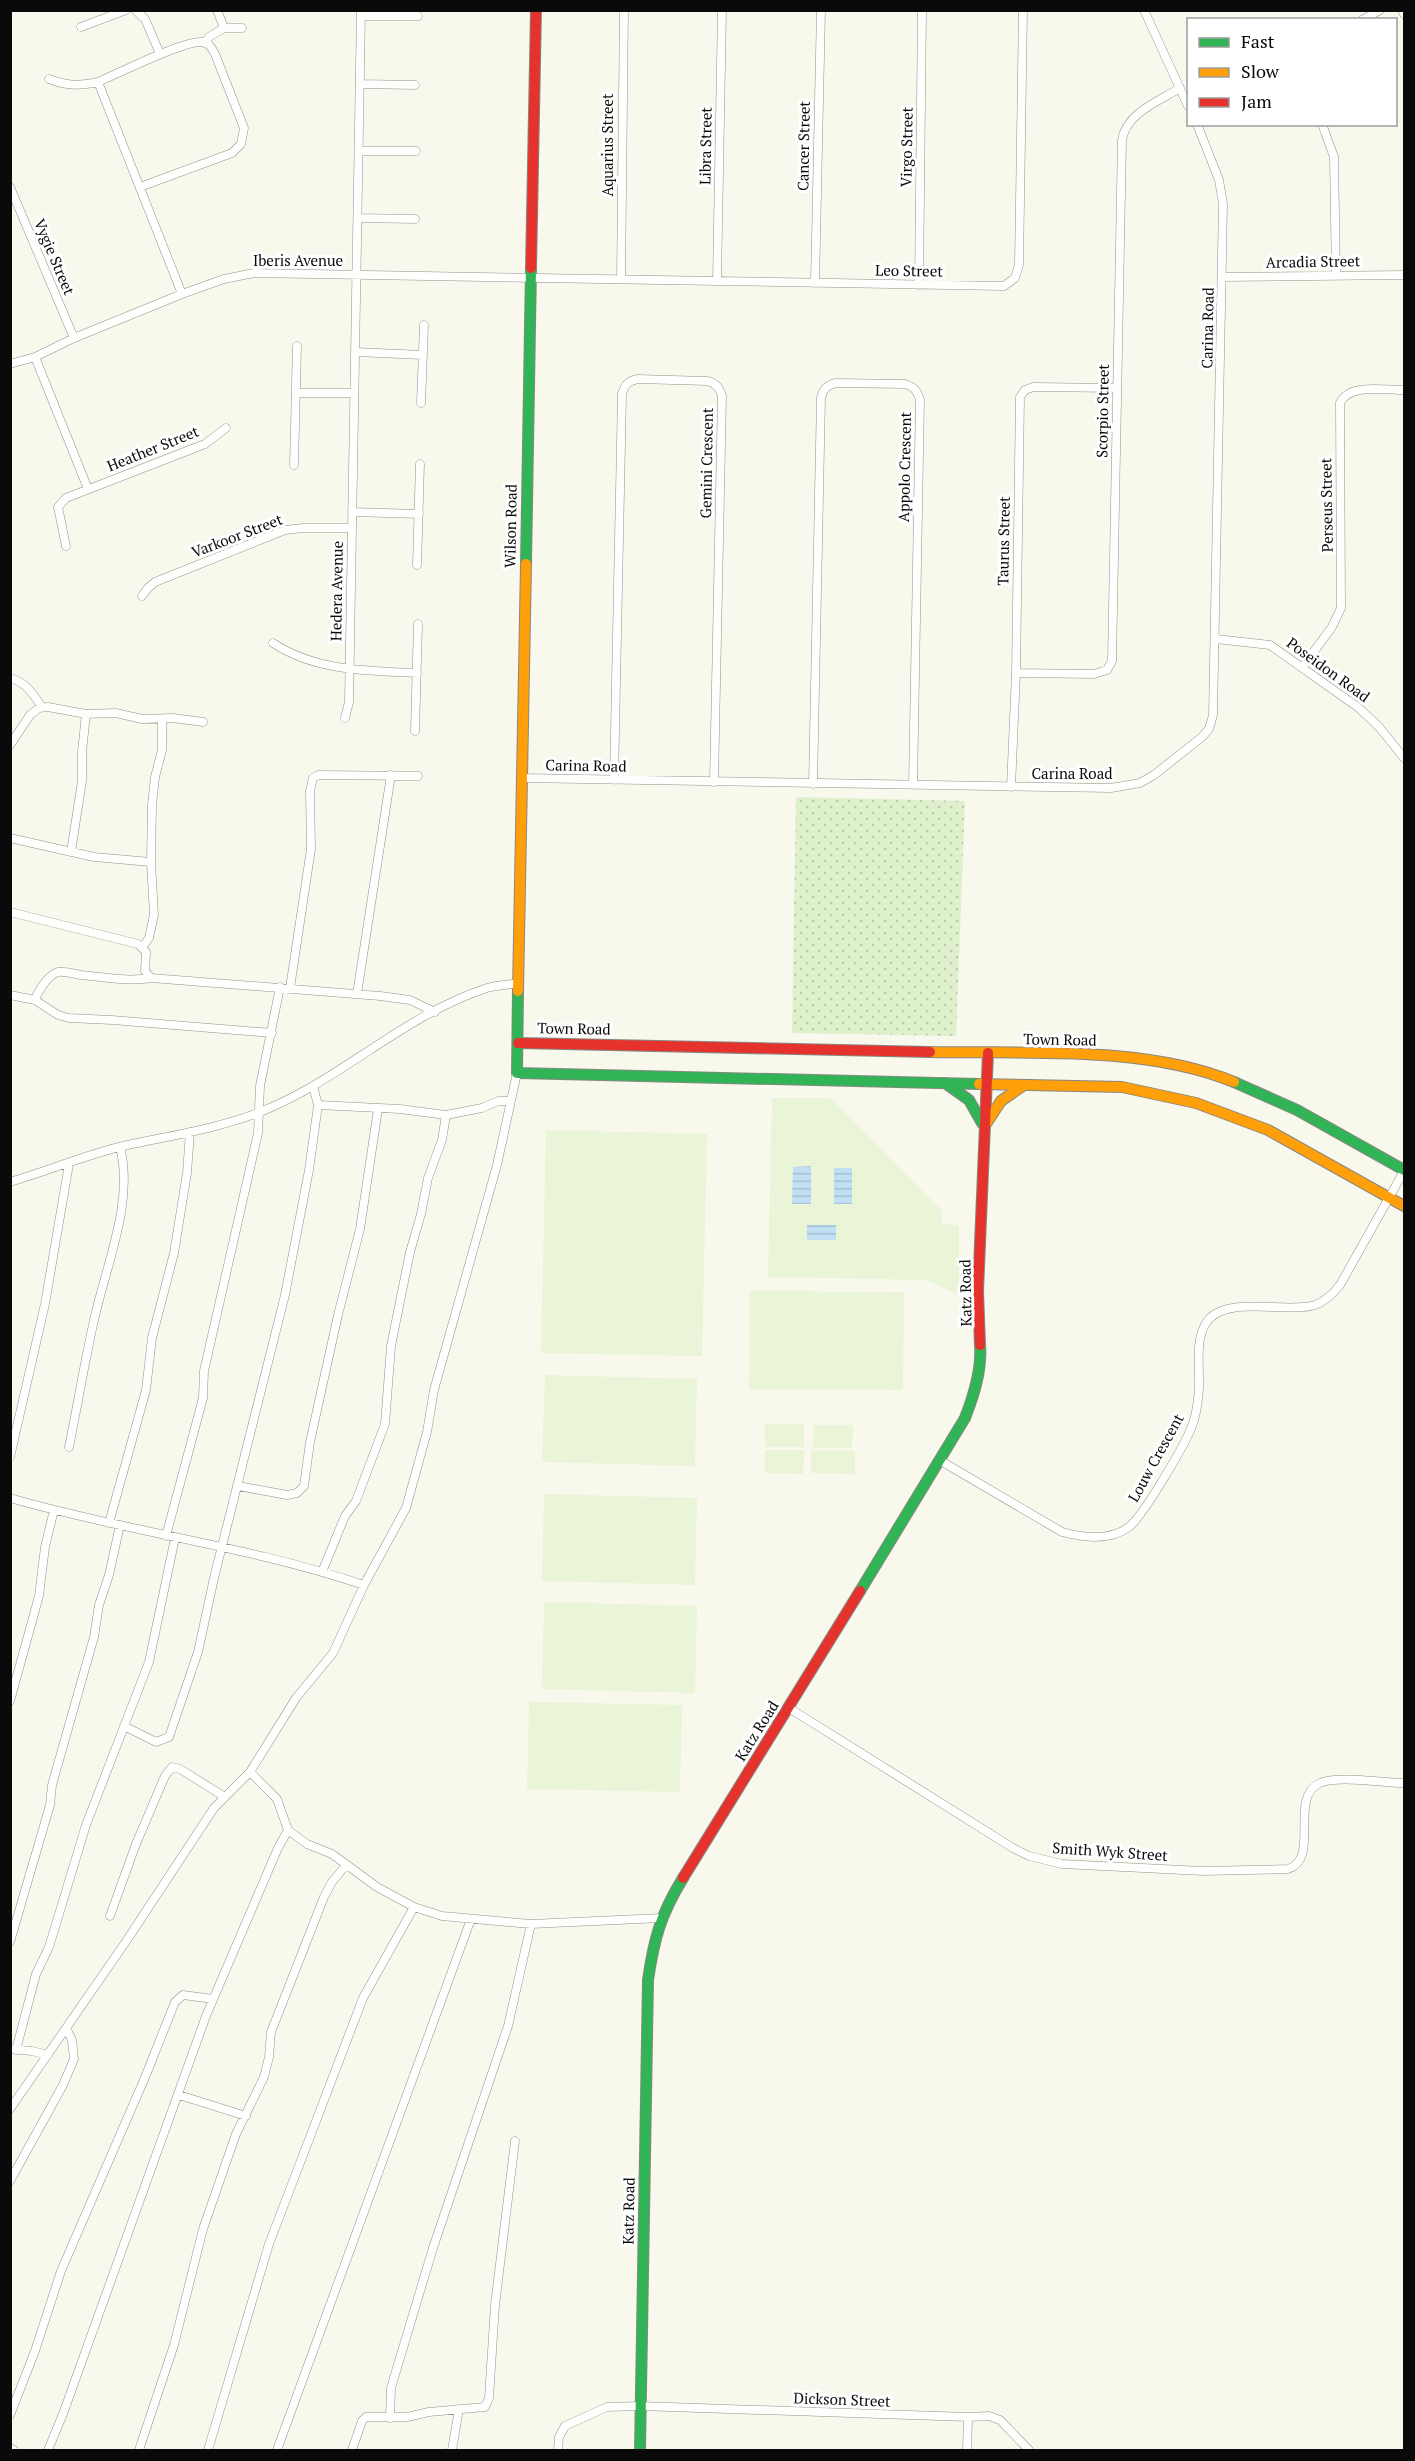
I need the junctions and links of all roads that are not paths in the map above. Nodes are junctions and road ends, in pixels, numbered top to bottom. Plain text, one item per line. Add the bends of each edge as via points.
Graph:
1 (126, 10) edge
2 (135, 10) edge
3 (217, 10) edge
4 (536, 10) edge
5 (624, 10) edge
6 (722, 10) edge
7 (821, 10) edge
8 (922, 10) edge
9 (1023, 10) edge
10 (1144, 10) edge
11 (1380, 10) edge
12 (361, 13) edge
13 (418, 16) dead end
14 (1366, 18) edge
15 (81, 27) dead end
16 (224, 28) junction
17 (242, 28) dead end
18 (205, 42) junction
19 (160, 54) junction
20 (48, 79) dead end
21 (98, 82) junction
22 (360, 84) junction
23 (415, 85) dead end
24 (1180, 88) junction
25 (1187, 104) edge
26 (1198, 126) edge
27 (1323, 126) edge
28 (358, 151) junction
29 (416, 151) dead end
30 (10, 187) edge
31 (141, 187) junction
32 (358, 218) junction
33 (414, 219) dead end
34 (1404, 274) edge
35 (356, 275) junction
36 (1336, 275) junction
37 (1222, 277) junction
38 (531, 278) junction
39 (621, 279) junction
40 (717, 281) junction
41 (815, 283) junction
42 (919, 285) junction
43 (182, 294) junction
44 (424, 325) dead end
45 (74, 338) junction
46 (297, 346) dead end
47 (355, 352) junction
48 (423, 355) junction
49 (35, 357) junction
50 (10, 364) edge
51 (1118, 388) junction
52 (1404, 390) edge
53 (296, 393) junction
54 (354, 393) junction
55 (421, 403) dead end
56 (226, 428) dead end
57 (420, 464) dead end
58 (294, 465) dead end
59 (88, 489) junction
60 (352, 512) junction
61 (419, 514) junction
62 (351, 528) junction
63 (66, 546) dead end
64 (417, 566) dead end
65 (142, 596) dead end
66 (418, 624) dead end
67 (1216, 639) junction
68 (273, 643) dead end
69 (1303, 666) junction
70 (349, 670) junction
71 (417, 673) junction
72 (1016, 673) junction
73 (10, 678) edge
74 (42, 707) junction
75 (86, 714) junction
76 (345, 718) dead end
77 (162, 720) junction
78 (202, 722) dead end
79 (415, 731) dead end
80 (10, 745) edge
81 (1404, 759) edge
82 (391, 776) junction
83 (418, 776) dead end
84 (522, 778) junction
85 (614, 780) junction
86 (714, 782) junction
87 (813, 784) junction
88 (913, 785) junction
89 (1011, 787) junction
90 (10, 838) edge
91 (70, 852) junction
92 (151, 862) junction
93 (10, 912) edge
94 (142, 948) junction
95 (151, 978) junction
96 (519, 983) junction
97 (280, 987) junction
98 (291, 988) junction
99 (357, 994) junction
100 (10, 995) edge
101 (35, 1000) junction
102 (435, 1012) junction
103 (272, 1033) junction
104 (518, 1043) junction
105 (988, 1053) junction
106 (517, 1073) junction
107 (942, 1082) junction
108 (986, 1082) junction
109 (1027, 1084) junction
110 (313, 1086) junction
111 (510, 1101) junction
112 (318, 1105) junction
113 (378, 1109) junction
114 (260, 1112) junction
115 (446, 1115) junction
116 (984, 1129) junction
117 (190, 1132) junction
118 (120, 1147) junction
119 (69, 1164) junction
120 (1404, 1171) edge
121 (10, 1182) edge
122 (1390, 1197) junction
123 (1404, 1206) edge
124 (69, 1447) dead end
125 (10, 1457) edge
126 (941, 1461) junction
127 (238, 1486) junction
128 (10, 1498) edge
129 (54, 1510) junction
130 (109, 1523) junction
131 (120, 1525) junction
132 (171, 1537) junction
133 (222, 1548) junction
134 (322, 1572) junction
135 (364, 1586) junction
136 (10, 1701) edge
137 (789, 1708) junction
138 (124, 1726) junction
139 (250, 1772) junction
140 (1404, 1783) edge
141 (225, 1797) junction
142 (288, 1830) junction
143 (346, 1865) junction
144 (414, 1907) junction
145 (110, 1916) dead end
146 (661, 1918) junction
147 (471, 1919) junction
148 (531, 1924) junction
149 (10, 1942) edge
150 (213, 2000) junction
151 (66, 2028) junction
152 (13, 2050) edge
153 (48, 2055) junction
154 (179, 2095) junction
155 (10, 2109) edge
156 (246, 2116) junction
157 (515, 2141) dead end
158 (10, 2181) edge
159 (640, 2406) junction
160 (459, 2409) junction
161 (10, 2415) edge
162 (968, 2417) junction
163 (390, 2418) junction
164 (48, 2451) edge
165 (139, 2451) edge
166 (208, 2451) edge
167 (277, 2451) edge
168 (352, 2451) edge
169 (452, 2451) edge
170 (558, 2451) edge
171 (640, 2451) edge
172 (967, 2451) edge
173 (1029, 2451) edge

1 - 15 street
2 - 19 street via 145,19
3 - 16 street
4 - 38 street, Wilson Road
5 - 39 street, Aquarius Street
6 - 40 street, Libra Street
7 - 41 street, Cancer Street
8 - 42 street, Virgo Street
9 - 42 street, Leo Street via 1018,272 1010,283 997,287
10 - 24 street
11 - 14 street
12 - 13 street, Hedera Avenue
12 - 22 street, Hedera Avenue
16 - 17 street
16 - 18 street
18 - 19 street
18 - 31 street via 215,54 244,128 241,144 232,153
19 - 21 street
20 - 21 street via 76,86
21 - 31 street
22 - 23 street
22 - 28 street, Hedera Avenue
24 - 25 street
24 - 51 street, Scorpio Street via 1130,119 1123,133
26 - 37 street, Carina Road via 1222,192
27 - 36 street via 1334,157
28 - 29 street
28 - 32 street, Hedera Avenue
30 - 45 street, Vygie Street
31 - 43 street
32 - 33 street
32 - 35 street, Hedera Avenue
34 - 36 street, Arcadia Street
35 - 38 street, Iberis Avenue
35 - 43 street, Iberis Avenue via 254,273
35 - 47 street, Hedera Avenue
36 - 37 street, Arcadia Street
37 - 67 street, Carina Road
38 - 39 street, Leo Street
38 - 84 street, Wilson Road
39 - 40 street, Leo Street
40 - 41 street, Leo Street
41 - 42 street, Leo Street
43 - 45 street, Iberis Avenue
44 - 48 street
45 - 49 street, Iberis Avenue
46 - 53 street
47 - 48 street
47 - 54 street, Hedera Avenue
48 - 55 street
49 - 50 street, Iberis Avenue
49 - 59 street
51 - 72 street, Scorpio Street via 1110,666 1094,674
51 - 72 street, Taurus Street via 1033,387 1024,390 1020,397
52 - 69 street, Perseus Street via 1355,390 1346,394 1340,404 1341,608
53 - 54 street
53 - 58 street
54 - 60 street, Hedera Avenue
56 - 59 street, Heather Street via 205,444
57 - 61 street
59 - 63 street, Heather Street via 66,498 58,507
60 - 61 street
60 - 62 street, Hedera Avenue
61 - 64 street
62 - 65 street, Varkoor Street via 285,530 155,582
62 - 70 street, Hedera Avenue
66 - 71 street
67 - 69 street, Poseidon Road via 1270,645
67 - 89 street, Carina Road via 1209,729 1154,775 1128,787
68 - 70 street via 297,657
69 - 81 street, Poseidon Road via 1359,708
70 - 71 street
70 - 76 street, Hedera Avenue
71 - 79 street
72 - 89 street, Taurus Street
73 - 74 street via 30,689
74 - 75 street
74 - 80 street via 30,715
75 - 77 street via 116,713
75 - 91 street via 82,782
77 - 78 street
77 - 92 street via 162,750 153,795
82 - 83 street
82 - 98 street via 313,778 311,849
82 - 99 street
84 - 85 street, Carina Road
84 - 96 street, Wilson Road
85 - 86 street, Carina Road
85 - 86 street, Gemini Crescent via 622,393 624,386 638,379 707,381 720,388 722,396
86 - 87 street, Carina Road
87 - 88 street, Carina Road
87 - 88 street, Appolo Crescent via 821,398 823,390 836,383 905,384 918,392 920,400
88 - 89 street, Carina Road
90 - 91 street
91 - 92 street
92 - 94 street via 154,915 149,938
93 - 94 street via 113,936
94 - 95 street via 146,952 145,971
95 - 97 street
95 - 101 street via 58,972 50,977
96 - 102 street via 489,987
96 - 104 street, Wilson Road
97 - 98 street
97 - 103 street
98 - 99 street
99 - 102 street via 410,1000
100 - 101 street
101 - 103 street via 69,1018
102 - 110 street
103 - 114 street via 260,1086
104 - 105 street, Town Road
104 - 106 street, Town Road
105 - 108 street, Katz Road
105 - 120 street, Town Road via 1123,1056 1229,1079 1279,1101
106 - 107 street
106 - 111 street
107 - 108 street
107 - 116 street via 969,1100
108 - 109 street
108 - 116 street, Katz Road
109 - 116 street via 1003,1098
109 - 122 street via 1122,1087 1221,1110 1266,1129
110 - 112 street
110 - 114 street
111 - 115 street
111 - 135 street via 412,1489 406,1508
112 - 113 street
112 - 127 street via 285,1295
113 - 115 street
113 - 127 street via 360,1229 310,1442 304,1486 287,1495
114 - 117 street
114 - 132 street
115 - 134 street via 410,1252 391,1346 385,1424 356,1502 345,1516
116 - 126 street, Katz Road via 978,1379 965,1418
117 - 118 street
117 - 130 street via 174,1253 152,1338 146,1390
118 - 119 street
118 - 124 street via 125,1192 94,1317
119 - 121 street
119 - 125 street via 45,1304
120 - 122 street, Louw Crescent
122 - 123 street
122 - 126 street, Louw Crescent via 1340,1285 1325,1300 1307,1306 1224,1309 1208,1320 1202,1335 1198,1399 1191,1427 1154,1493 1129,1527 1102,1537 1062,1533
126 - 137 street, Katz Road
127 - 133 street
128 - 129 street
129 - 130 street
129 - 136 street via 39,1596
130 - 131 street
131 - 132 street
131 - 149 street via 50,1805
132 - 133 street
132 - 138 street via 149,1662
133 - 134 street
133 - 138 street via 198,1652 169,1737 156,1742
134 - 135 street
135 - 139 street via 333,1653 296,1698
137 - 140 street, Smith Wyk Street via 1014,1848 1054,1863 1203,1871 1288,1869 1302,1853 1305,1803 1315,1786 1331,1780
137 - 146 street, Katz Road
138 - 152 street via 86,1825
139 - 141 street
139 - 142 street via 277,1799
141 - 145 street via 172,1767 136,1844
141 - 151 street
142 - 143 street
142 - 150 street
143 - 144 street
143 - 156 street via 319,1908 271,2032 264,2077
144 - 147 street via 442,1916
144 - 166 street via 363,1998 269,2244
146 - 148 street
146 - 159 street, Katz Road via 648,1980
147 - 148 street
147 - 167 street
148 - 163 street via 508,2026 433,2248 391,2388
150 - 154 street
150 - 161 street via 183,1995 175,2002 61,2271
151 - 153 street
151 - 158 street via 74,2059
152 - 153 street
153 - 155 street
154 - 156 street
154 - 164 street
156 - 165 street via 203,2229 174,2345
157 - 160 street via 495,2305 489,2398 485,2407
159 - 162 street, Dickson Street
159 - 170 street, Dickson Street via 607,2407 566,2426 559,2437
159 - 171 street, Katz Road
160 - 163 street
160 - 169 street
162 - 172 street
162 - 173 street, Dickson Street via 1000,2420
163 - 168 street via 366,2417

